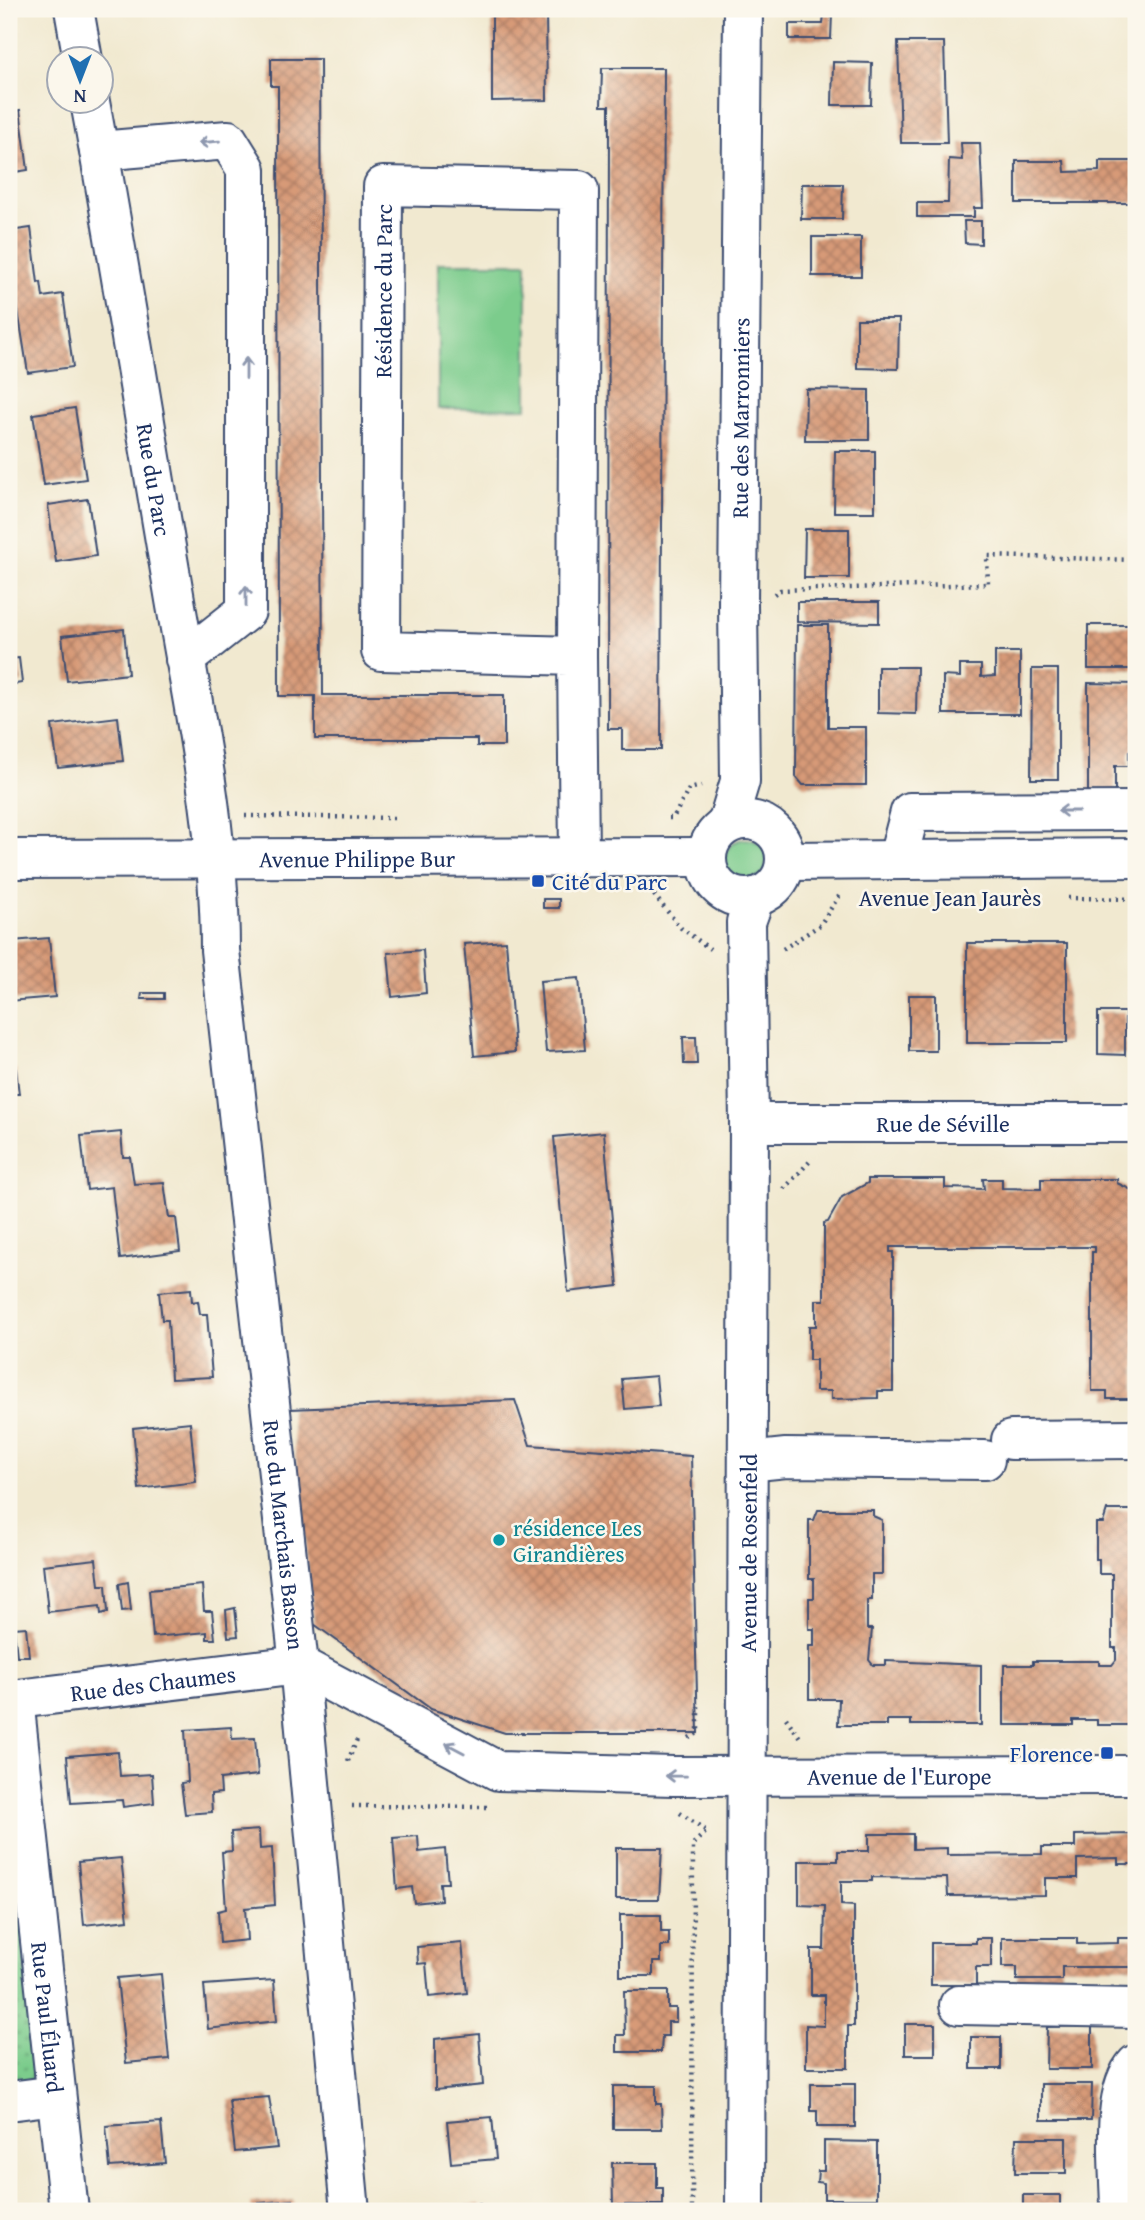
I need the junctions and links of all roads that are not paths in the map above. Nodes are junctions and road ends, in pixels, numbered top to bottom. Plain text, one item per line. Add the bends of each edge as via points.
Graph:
1 (74, 9) edge
2 (743, 9) edge
3 (81, 46) edge
4 (93, 116) edge
5 (99, 151) junction
6 (577, 656) junction
7 (185, 659) junction
8 (1136, 811) edge
9 (727, 824) junction
10 (213, 841) junction
11 (707, 857) junction
12 (1136, 858) edge
13 (9, 859) edge
14 (579, 859) junction
15 (898, 859) junction
16 (785, 861) junction
17 (755, 897) junction
18 (749, 1123) junction
19 (1136, 1123) edge
20 (1136, 1439) edge
21 (748, 1462) junction
22 (299, 1665) junction
23 (11, 1700) edge
24 (1136, 1775) edge
25 (745, 1776) junction
26 (959, 2005) dead end
27 (1136, 2008) edge
28 (1136, 2064) edge
29 (56, 2095) junction
30 (9, 2101) edge
31 (69, 2211) edge
32 (350, 2211) edge
33 (745, 2211) edge
34 (1119, 2211) edge

1 - 3 street
2 - 9 street, Rue des Marronniers via 740,781
4 - 5 street, Rue du Parc
5 - 7 street, Rue du Parc
7 -> 5 street via 246,611 246,169 228,140
6 - 6 street, Résidence du Parc via 579,190 383,186 381,651
6 - 14 street, Résidence du Parc
7 - 10 street, Rue du Parc via 204,755
8 -> 15 street, Avenue Jean Jaurès via 909,812
9 - 11 street via 710,844
9 - 16 street via 751,820 772,830 784,849
10 - 13 street, Avenue Philippe Bur
10 - 14 street, Avenue Philippe Bur
10 - 22 street, Rue du Marchais Basson via 220,950
11 - 14 street, Avenue Philippe Bur
11 - 17 street via 720,888 731,895
12 - 15 street, Avenue Jean Jaurès
15 - 16 street, Avenue Jean Jaurès
16 - 17 street via 776,884
17 - 18 street, Avenue de Rosenfeld via 747,922 746,954
18 - 19 street, Rue de Séville
18 - 21 street, Avenue de Rosenfeld
20 - 21 street
21 - 25 street, Avenue de Rosenfeld
22 - 23 street, Rue des Chaumes
25 -> 22 street, Avenue de l'Europe via 498,1771
22 - 32 street, Rue du Marchais Basson
23 - 29 street, Rue Paul Éluard
24 - 25 street, Avenue de l'Europe
25 - 33 street, Avenue de Rosenfeld
26 - 27 street
28 - 34 street via 1123,2085
29 - 30 street
29 - 31 street, Rue Paul Éluard

